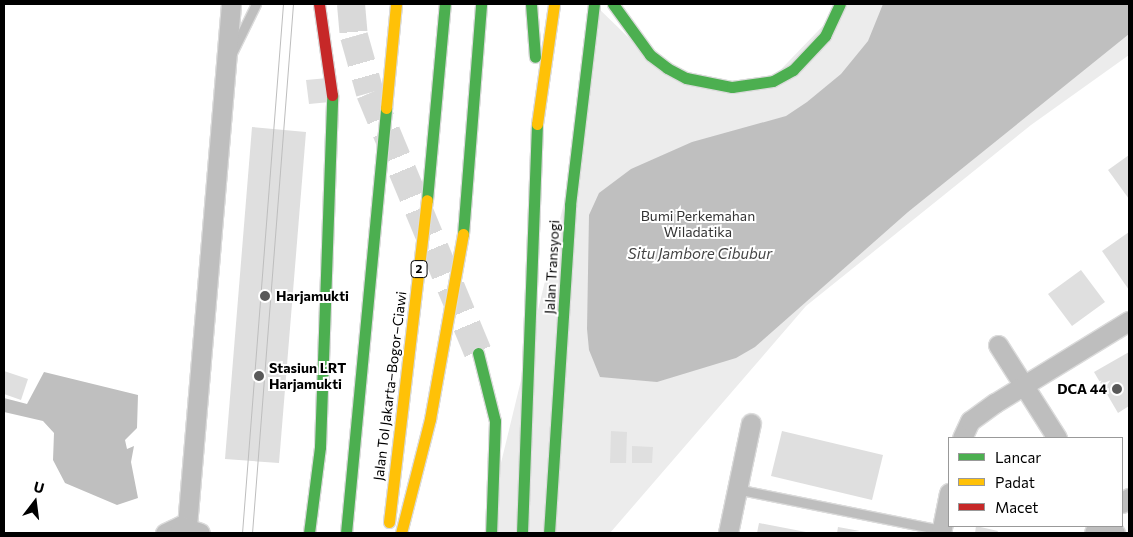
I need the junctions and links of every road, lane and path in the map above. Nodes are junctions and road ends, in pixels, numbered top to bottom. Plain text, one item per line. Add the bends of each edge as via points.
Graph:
1 (230, 4) edge
2 (256, 4) edge
3 (319, 4) edge
4 (396, 4) edge
5 (446, 4) edge
6 (481, 4) edge
7 (531, 4) edge
8 (554, 4) edge
9 (594, 4) edge
10 (613, 4) edge
11 (840, 4) edge
12 (225, 63) junction
13 (538, 106) junction
14 (1129, 321) edge
15 (998, 345) dead end
16 (478, 353) tunnel mouth
17 (1024, 383) junction
18 (751, 423) dead end
19 (962, 437) edge
20 (1056, 437) edge
21 (736, 488) junction
22 (525, 496) junction
23 (552, 496) junction
24 (948, 499) edge
25 (194, 530) edge
26 (942, 532) edge
27 (166, 533) edge
28 (310, 533) edge
29 (346, 533) edge
30 (388, 533) edge
31 (401, 533) edge
32 (491, 533) edge
33 (522, 533) edge
34 (549, 533) edge
35 (728, 533) edge

1 - 12 street
2 - 12 lane via 244,34
3 - 28 highway via 332,91 320,447
4 - 29 highway, Jalan Tol Jakarta–Bogor–Ciawi
5 - 30 highway, Jalan Tol Jakarta–Bogor–Ciawi / 2 via 438,108
6 - 31 highway via 464,228 430,418
7 - 13 highway
8 - 13 highway, Jalan Transyogi
9 - 23 highway, Jalan Transyogi via 570,205
10 - 11 highway via 634,36 667,68 686,78 732,87 773,81 793,70 825,36
12 - 25 street
13 - 22 highway, Jalan Transyogi
14 - 17 street
15 - 17 street
16 - 32 highway via 495,421
17 - 19 street via 970,421
17 - 20 street
18 - 21 street
21 - 26 lane
21 - 35 street
22 - 23 highway
22 - 33 highway, Jalan Transyogi
23 - 34 highway, Jalan Transyogi
24 - 26 street
25 - 27 street

